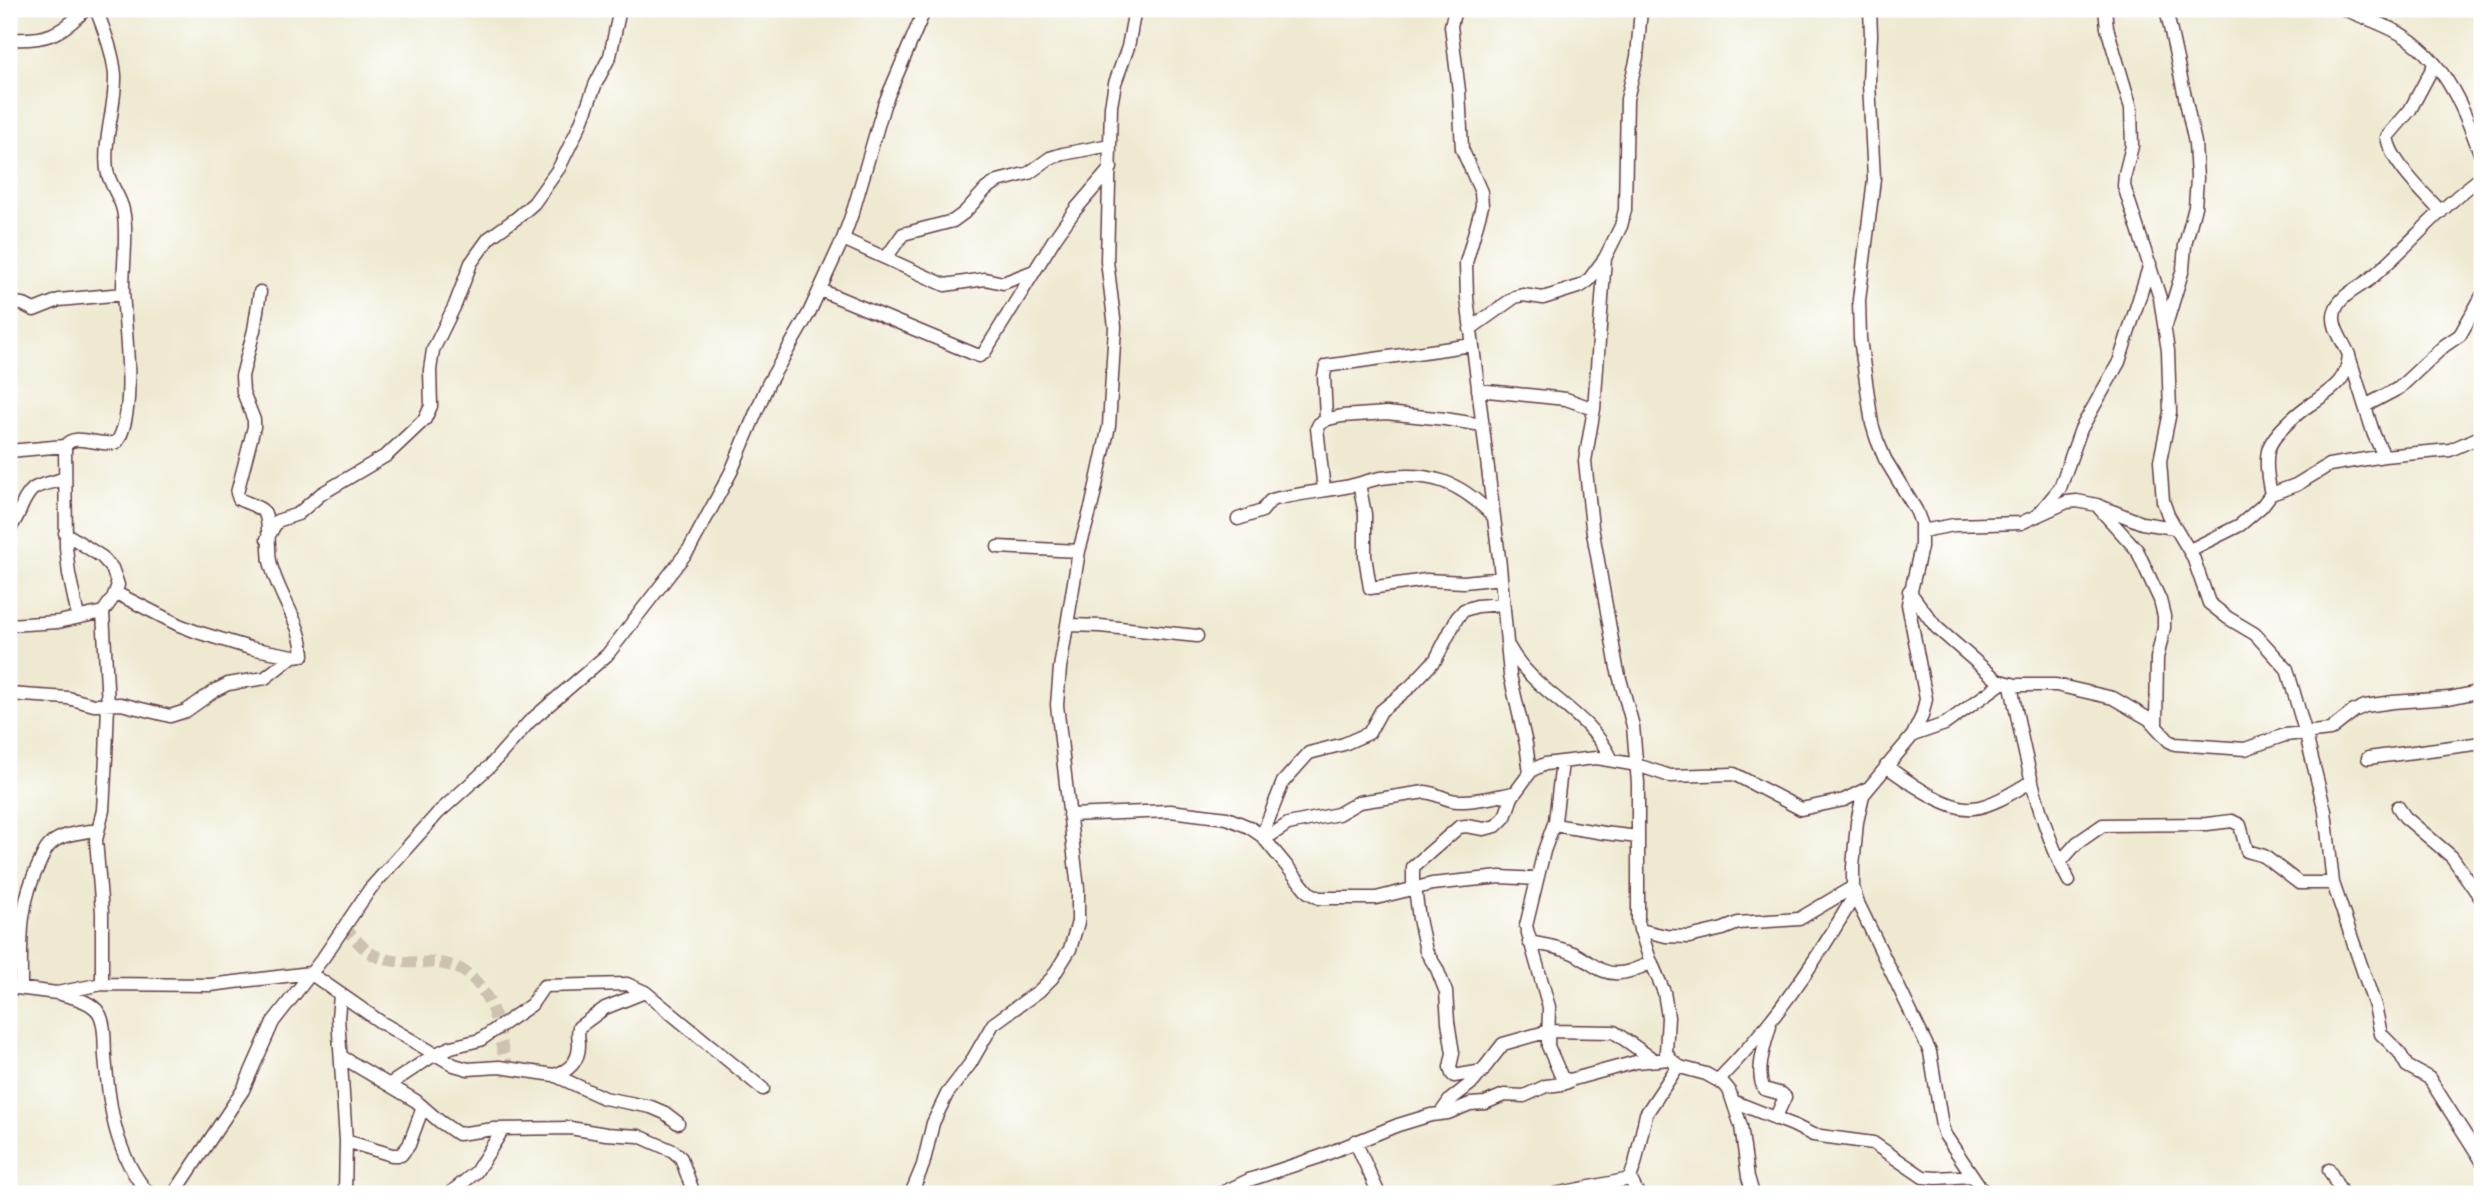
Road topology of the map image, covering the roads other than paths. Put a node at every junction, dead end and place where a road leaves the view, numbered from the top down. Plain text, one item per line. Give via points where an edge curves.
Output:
1 (86, 9) edge
2 (96, 9) edge
3 (620, 9) edge
4 (925, 9) edge
5 (1135, 9) edge
6 (1455, 9) edge
7 (1641, 9) edge
8 (1870, 9) edge
9 (2105, 9) edge
10 (2166, 9) edge
11 (2344, 9) edge
12 (9, 39) edge
13 (2434, 65) junction
14 (1110, 145) junction
15 (2482, 159) edge
16 (1111, 168) junction
17 (2482, 177) edge
18 (2441, 212) junction
19 (843, 239) junction
20 (886, 258) junction
21 (1605, 258) junction
22 (2151, 264) junction
23 (1034, 271) junction
24 (820, 290) junction
25 (260, 292) dead end
26 (124, 294) junction
27 (2482, 296) edge
28 (9, 302) edge
29 (2164, 328) junction
30 (1470, 329) junction
31 (1472, 345) junction
32 (2349, 355) junction
33 (1478, 390) junction
34 (2365, 406) junction
35 (1594, 409) junction
36 (1326, 419) junction
37 (1482, 425) junction
38 (2482, 436) edge
39 (65, 446) junction
40 (9, 451) edge
41 (2384, 456) junction
42 (65, 477) junction
43 (1359, 484) junction
44 (1324, 490) junction
45 (2271, 495) junction
46 (2097, 505) junction
47 (1493, 516) junction
48 (2037, 516) junction
49 (1238, 519) dead end
50 (9, 528) edge
51 (2175, 528) junction
52 (1922, 531) junction
53 (65, 533) junction
54 (267, 539) junction
55 (998, 547) dead end
56 (2190, 550) junction
57 (1079, 551) junction
58 (1501, 578) junction
59 (1909, 591) junction
60 (117, 593) junction
61 (1503, 604) junction
62 (103, 612) junction
63 (78, 617) junction
64 (9, 625) edge
65 (1069, 625) junction
66 (1197, 636) dead end
67 (1505, 640) junction
68 (293, 656) junction
69 (2007, 684) junction
70 (2482, 686) edge
71 (9, 694) edge
72 (108, 705) junction
73 (2156, 725) junction
74 (2305, 730) junction
75 (1913, 735) junction
76 (2482, 743) edge
77 (2368, 758) dead end
78 (1612, 760) junction
79 (1562, 762) junction
80 (1637, 765) junction
81 (1886, 766) junction
82 (1530, 773) junction
83 (2032, 781) junction
84 (1866, 789) junction
85 (1514, 793) junction
86 (2398, 807) dead end
87 (1069, 815) junction
88 (1554, 825) junction
89 (97, 830) junction
90 (1263, 837) junction
91 (1638, 837) junction
92 (2060, 862) junction
93 (1538, 879) junction
94 (2069, 881) dead end
95 (2333, 883) junction
96 (1414, 888) junction
97 (1854, 892) junction
98 (2482, 900) edge
99 (1640, 930) junction
100 (1529, 942) junction
101 (1651, 963) junction
102 (310, 973) junction
103 (102, 984) junction
104 (15, 988) edge
105 (645, 992) junction
106 (57, 993) junction
107 (340, 996) junction
108 (1771, 1022) junction
109 (1549, 1031) junction
110 (435, 1055) junction
111 (342, 1057) junction
112 (1655, 1060) junction
113 (1674, 1062) junction
114 (1483, 1070) junction
115 (555, 1075) junction
116 (1570, 1080) junction
117 (1718, 1080) junction
118 (390, 1084) junction
119 (762, 1089) dead end
120 (1735, 1102) junction
121 (424, 1107) junction
122 (1440, 1114) junction
123 (1775, 1119) junction
124 (678, 1123) dead end
125 (503, 1129) junction
126 (1355, 1140) junction
127 (346, 1141) junction
128 (2476, 1144) edge
129 (2482, 1161) edge
130 (2329, 1170) dead end
131 (1972, 1176) junction
132 (1630, 1178) junction
133 (149, 1194) edge
134 (174, 1194) edge
135 (345, 1194) edge
136 (449, 1194) edge
137 (694, 1194) edge
138 (911, 1194) edge
139 (1220, 1194) edge
140 (1379, 1194) edge
141 (1555, 1194) edge
142 (1637, 1194) edge
143 (1753, 1194) edge
144 (1985, 1194) edge
145 (2342, 1194) edge

1 - 12 street via 51,36
2 - 26 street via 115,75 106,158 107,174 123,210
3 - 54 street via 607,63 559,168 542,194 489,238 471,263 433,349 431,406 425,419 387,455 321,494 298,514 277,521
4 - 19 street via 884,105
5 - 14 street via 1115,83
6 - 30 street via 1451,26 1462,149 1478,182 1482,206 1466,263
7 - 21 street via 1627,99 1625,210
8 - 52 street via 1874,180 1858,300 1860,339 1877,440 1916,510
9 - 22 street via 2131,108 2132,146 2124,187
10 - 29 street via 2195,143 2197,178 2183,269
11 - 13 street via 2406,37
13 - 15 street via 2461,107
13 - 18 street via 2410,110 2387,137 2398,161
14 - 16 street
14 - 20 street via 1050,158 1029,173 998,181 953,221 903,234
16 - 23 street via 1074,210
16 - 57 street via 1107,261 1115,327 1109,426
17 - 18 street
18 - 32 street via 2338,304 2334,325
19 - 20 street
19 - 24 street
20 - 23 street via 945,285 985,279 1003,283
21 - 30 street via 1581,286 1543,298 1515,297
21 - 35 street
22 - 29 street
22 - 48 street via 2119,362 2081,429 2060,488
23 - 24 street via 979,356
24 - 102 street via 768,384 731,472 690,548 607,655 529,722 408,845
25 - 54 street via 242,376 254,427 237,493 239,499 264,513
26 - 28 street via 59,300 33,310
26 - 39 street via 128,368 119,438 109,444 74,439
27 - 34 street via 2460,335 2399,388
29 - 51 street via 2171,400 2160,461 2164,503
30 - 31 street
31 - 33 street
31 - 36 street via 1326,366
32 - 34 street
32 - 45 street via 2340,384 2275,437 2267,452
33 - 35 street via 1566,398
33 - 37 street
34 - 41 street
35 - 80 street via 1585,461 1588,493
36 - 37 street via 1386,413
36 - 44 street via 1317,426
37 - 47 street
38 - 41 street via 2450,450
39 - 40 street
39 - 42 street
41 - 45 street via 2329,465
42 - 50 street via 34,488
42 - 53 street
43 - 44 street
43 - 47 street via 1397,477 1443,480 1469,494
43 - 58 street via 1370,587
44 - 49 street via 1275,499 1262,511
45 - 56 street via 2239,525
46 - 48 street via 2067,502
46 - 51 street via 2142,523
46 - 73 street via 2137,550 2160,600 2164,628 2157,658
47 - 58 street
48 - 52 street via 2021,523
51 - 56 street
52 - 59 street
53 - 60 street via 88,545 112,568
53 - 63 street
54 - 68 street via 274,575 302,643 303,656
55 - 57 street
56 - 74 street via 2209,603 2252,632 2283,662
57 - 65 street
58 - 61 street
59 - 69 street via 1936,627
59 - 75 street via 1926,699
60 - 62 street
60 - 68 street via 179,625 250,648
61 - 67 street
61 - 90 street via 1464,610 1436,659 1381,711 1369,733 1306,756 1283,782
62 - 63 street
62 - 72 street
63 - 64 street
65 - 66 street
65 - 87 street via 1057,711
67 - 78 street via 1523,667 1594,730
67 - 82 street
68 - 72 street via 265,678 228,684 180,713 164,715 134,706
69 - 73 street via 2056,685 2103,695
69 - 75 street via 1945,723
69 - 83 street
70 - 74 street via 2473,693 2449,698 2365,706 2330,730
71 - 72 street
72 - 89 street via 103,810
73 - 74 street via 2175,744 2239,750
74 - 95 street via 2329,831
75 - 81 street
76 - 77 street
78 - 79 street
78 - 80 street
79 - 82 street via 1545,764
79 - 88 street
80 - 84 street via 1673,776 1734,774 1801,809 1844,800
80 - 91 street
81 - 83 street via 1932,795 1969,808 2000,799
81 - 84 street
82 - 85 street
83 - 92 street
84 - 97 street via 1857,822
85 - 90 street via 1463,801 1425,792 1367,800 1338,814 1288,824
85 - 96 street via 1500,823 1491,828 1460,827 1413,867
86 - 98 street via 2452,857
87 - 90 street via 1191,813 1227,818
87 - 138 street via 1079,902 1070,949 1047,984 993,1024 947,1094
88 - 91 street
88 - 93 street
89 - 103 street
89 - 104 street via 52,842 36,869 21,916
90 - 96 street via 1315,897 1376,898
91 - 99 street
92 - 94 street
92 - 95 street via 2099,825 2232,821 2240,825 2247,851 2264,856 2300,883
93 - 96 street via 1500,877
93 - 100 street via 1525,926
95 - 128 street via 2381,1034 2407,1066 2429,1078
96 - 114 street via 1426,951 1446,992 1451,1074
97 - 99 street via 1799,919 1738,923 1689,937
97 - 108 street via 1828,941
97 - 131 street via 1930,1052 1945,1135
99 - 101 street
100 - 101 street via 1563,949 1616,974
100 - 109 street via 1549,1007
101 - 113 street via 1667,1003 1665,1047
102 - 103 street via 210,985
102 - 107 street
102 - 134 street via 272,1022 243,1090
103 - 106 street
104 - 106 street
105 - 110 street via 627,984 544,986 531,1005 480,1040
105 - 115 street via 605,1008 579,1027 573,1063
105 - 119 street
106 - 133 street via 88,1003 101,1018 118,1138 126,1160
107 - 110 street
107 - 111 street
108 - 117 street
108 - 123 street via 1761,1083 1764,1089 1785,1097
109 - 112 street via 1618,1033
109 - 114 street via 1505,1042
109 - 116 street via 1551,1056 1562,1078
110 - 115 street via 461,1068 493,1066
110 - 118 street
111 - 118 street
111 - 127 street
112 - 113 street
112 - 116 street
113 - 117 street
113 - 132 street via 1646,1114
114 - 122 street
115 - 124 street via 604,1098 651,1107
116 - 122 street via 1524,1096 1504,1095
117 - 120 street
118 - 121 street
120 - 123 street
120 - 143 street
121 - 125 street via 458,1134
121 - 127 street via 401,1155
122 - 126 street
123 - 131 street via 1813,1135 1873,1143 1923,1177
125 - 136 street via 476,1172
125 - 137 street via 570,1128 639,1136 678,1154
126 - 139 street
126 - 140 street
127 - 135 street
128 - 129 street
130 - 145 street
131 - 144 street
132 - 141 street
132 - 142 street

